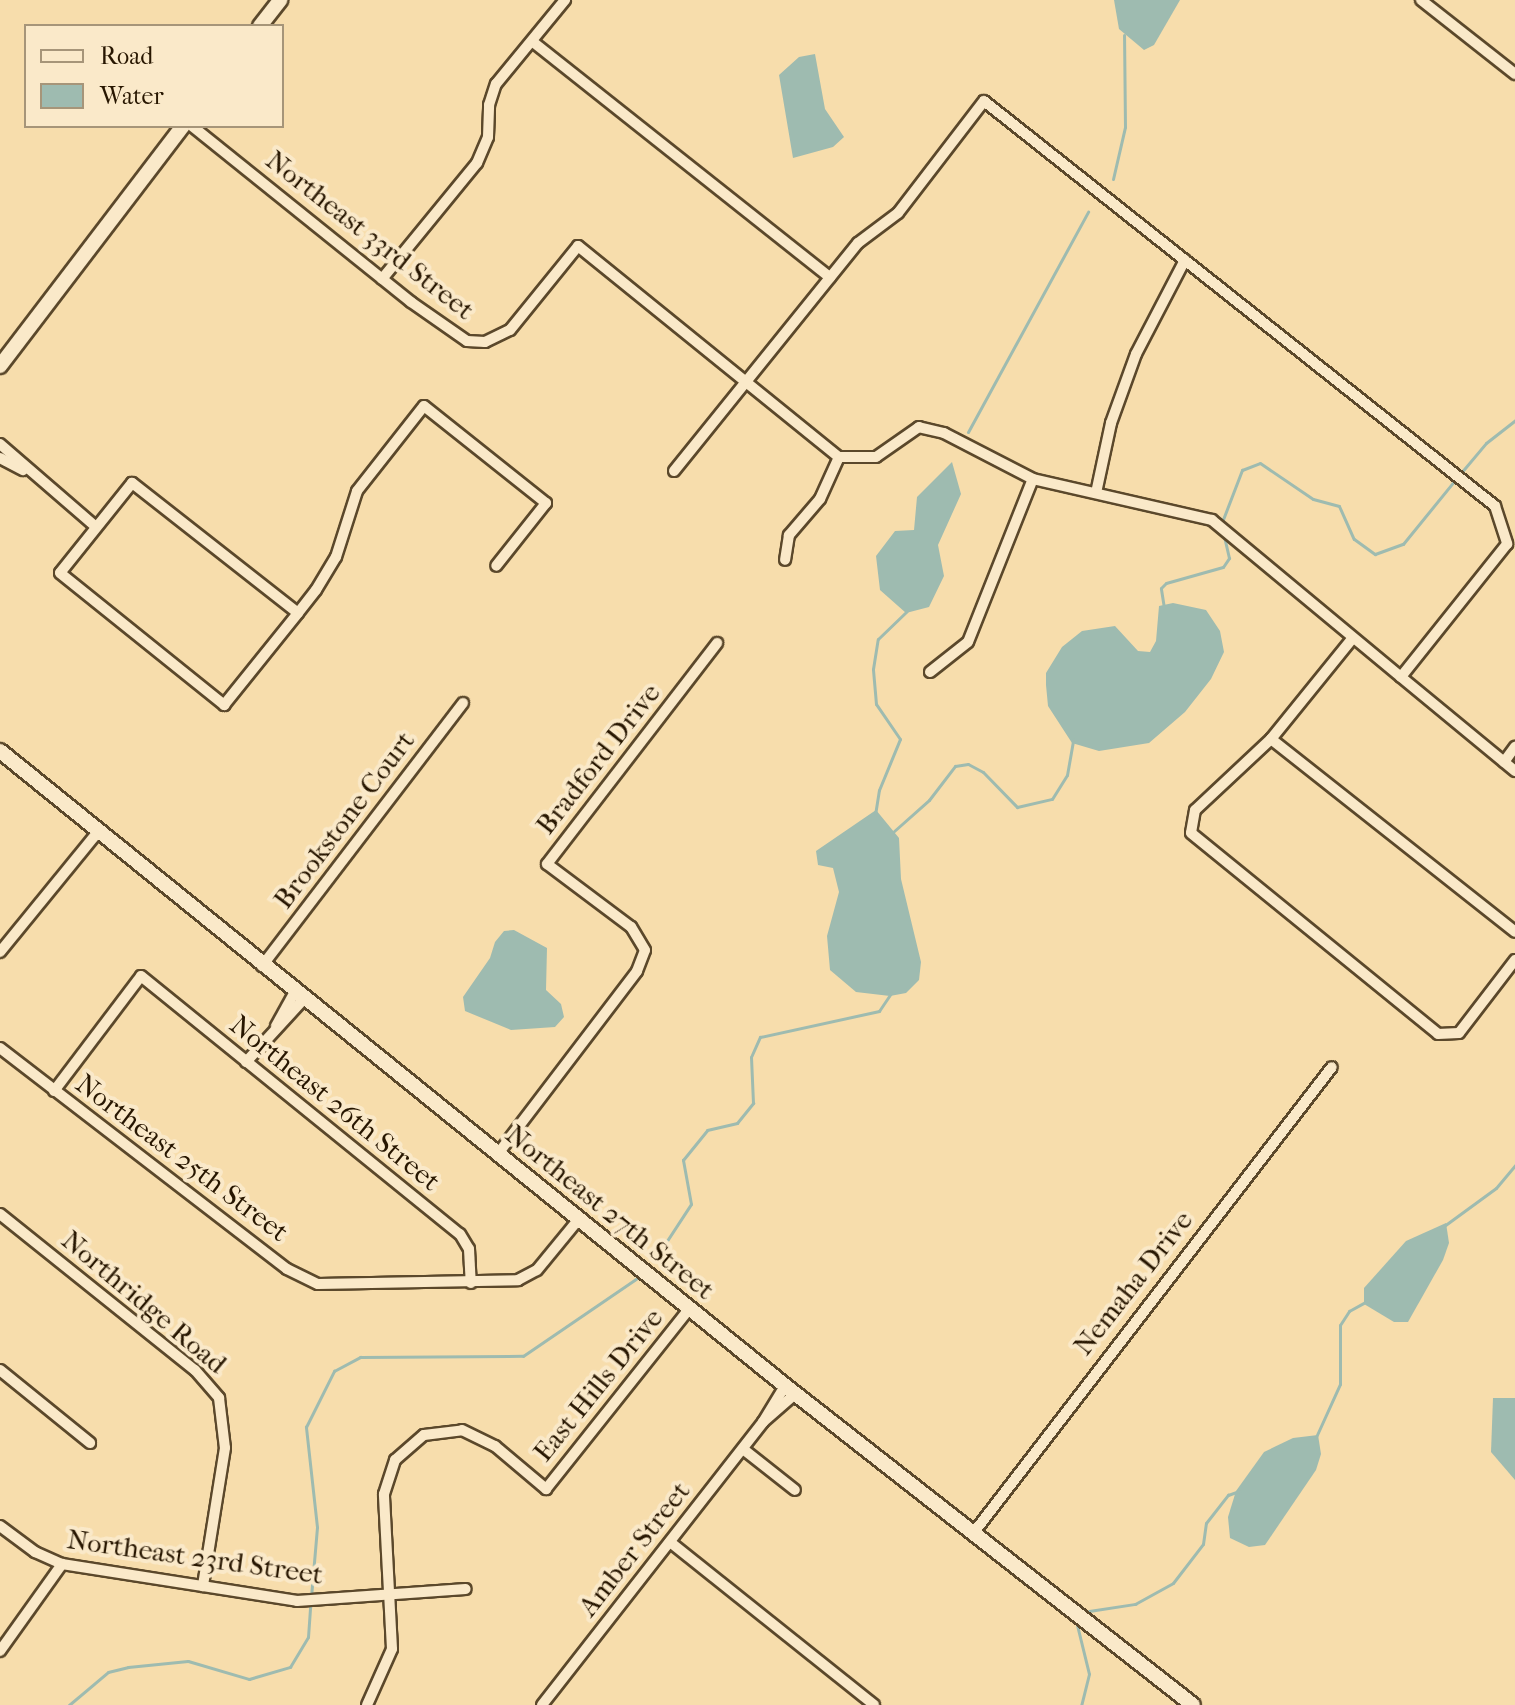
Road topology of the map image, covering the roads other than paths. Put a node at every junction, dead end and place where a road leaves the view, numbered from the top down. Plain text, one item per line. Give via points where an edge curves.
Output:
1 (280, 0) edge
2 (565, 0) edge
3 (1421, 0) edge
4 (262, 24) edge
5 (533, 42) junction
6 (1515, 74) edge
7 (181, 128) edge
8 (194, 128) edge
9 (1185, 260) junction
10 (830, 277) junction
11 (382, 279) junction
12 (0, 366) edge
13 (747, 383) junction
14 (0, 444) edge
15 (839, 457) junction
16 (0, 458) edge
17 (26, 471) junction
18 (674, 471) dead end
19 (1033, 479) junction
20 (1096, 493) junction
21 (95, 526) junction
22 (1511, 544) edge
23 (785, 560) dead end
24 (496, 566) dead end
25 (298, 613) junction
26 (1352, 639) junction
27 (717, 643) dead end
28 (930, 672) dead end
29 (1401, 677) junction
30 (463, 703) dead end
31 (1271, 739) junction
32 (1515, 747) edge
33 (0, 751) edge
34 (1504, 762) junction
35 (1515, 771) edge
36 (98, 832) junction
37 (1515, 932) edge
38 (0, 952) edge
39 (1515, 960) edge
40 (262, 966) junction
41 (299, 996) junction
42 (0, 1048) edge
43 (246, 1062) junction
44 (1332, 1067) dead end
45 (54, 1091) junction
46 (497, 1155) junction
47 (578, 1220) junction
48 (2, 1221) edge
49 (471, 1283) junction
50 (690, 1308) junction
51 (0, 1370) edge
52 (790, 1390) junction
53 (90, 1443) dead end
54 (743, 1449) junction
55 (795, 1490) dead end
56 (0, 1526) edge
57 (975, 1531) junction
58 (670, 1542) junction
59 (62, 1564) junction
60 (203, 1586) junction
61 (466, 1589) dead end
62 (392, 1597) junction
63 (0, 1651) edge
64 (367, 1705) edge
65 (542, 1705) edge
66 (874, 1705) edge
67 (1193, 1705) edge

1 - 4 street
2 - 5 street
3 - 6 street
5 - 10 street
5 - 11 street via 496,84 488,137 477,163
7 - 12 street
8 - 11 street, Northeast 33rd Street
9 - 10 street via 984,101 898,213 858,243
9 - 20 street via 1136,354 1111,423
9 - 22 street via 1495,506
10 - 13 street
11 - 13 street, Northeast 33rd Street via 450,333 485,342 510,330 578,246
13 - 15 street
13 - 18 street
14 - 17 street
15 - 19 street via 876,457 919,427 944,433
15 - 23 street via 820,499 789,535
16 - 17 street
17 - 21 street
19 - 20 street
19 - 28 street via 968,642
20 - 26 street via 1212,520
21 - 25 street via 132,483
21 - 25 street via 60,573 224,705
22 - 29 street
24 - 25 street via 546,503 424,406 357,491 336,557
26 - 29 street
26 - 31 street
27 - 46 street, Bradford Drive via 547,864 631,927 645,950 637,971
29 - 34 street
30 - 40 street, Brookstone Court
31 - 37 street
31 - 39 street via 1195,810 1190,824 1196,840 1438,1034 1459,1033
32 - 34 street
33 - 36 street, Northeast 27th Street
34 - 35 street
36 - 38 street
36 - 40 street, Northeast 27th Street
40 - 41 street, Northeast 27th Street
41 - 43 street
41 - 46 street, Northeast 27th Street
42 - 45 street, Northeast 25th Street
43 - 45 street, Northeast 26th Street via 141,976
43 - 49 street, Northeast 26th Street via 460,1234 469,1249
44 - 57 street, Nemaha Drive
45 - 49 street, Northeast 25th Street via 294,1274 344,1287
46 - 47 street, Northeast 27th Street
47 - 49 street, Northeast 25th Street via 529,1276
47 - 50 street, Northeast 27th Street
48 - 60 street, Northridge Road via 195,1370 219,1398 225,1448
50 - 52 street, Northeast 27th Street
50 - 62 street, East Hills Drive via 546,1489 495,1446 462,1430 437,1430 404,1449 390,1468 384,1494
51 - 53 street
52 - 54 street, Amber Street
52 - 57 street, Northeast 27th Street
54 - 55 street
54 - 58 street, Amber Street
56 - 59 street, Northeast 23rd Street
57 - 67 street, Northeast 27th Street
58 - 65 street, Amber Street
58 - 66 street
59 - 60 street, Northeast 23rd Street
59 - 63 street
60 - 62 street, Northeast 23rd Street via 297,1601
61 - 62 street, Northeast 23rd Street
62 - 64 street, East Hills Drive via 389,1662

